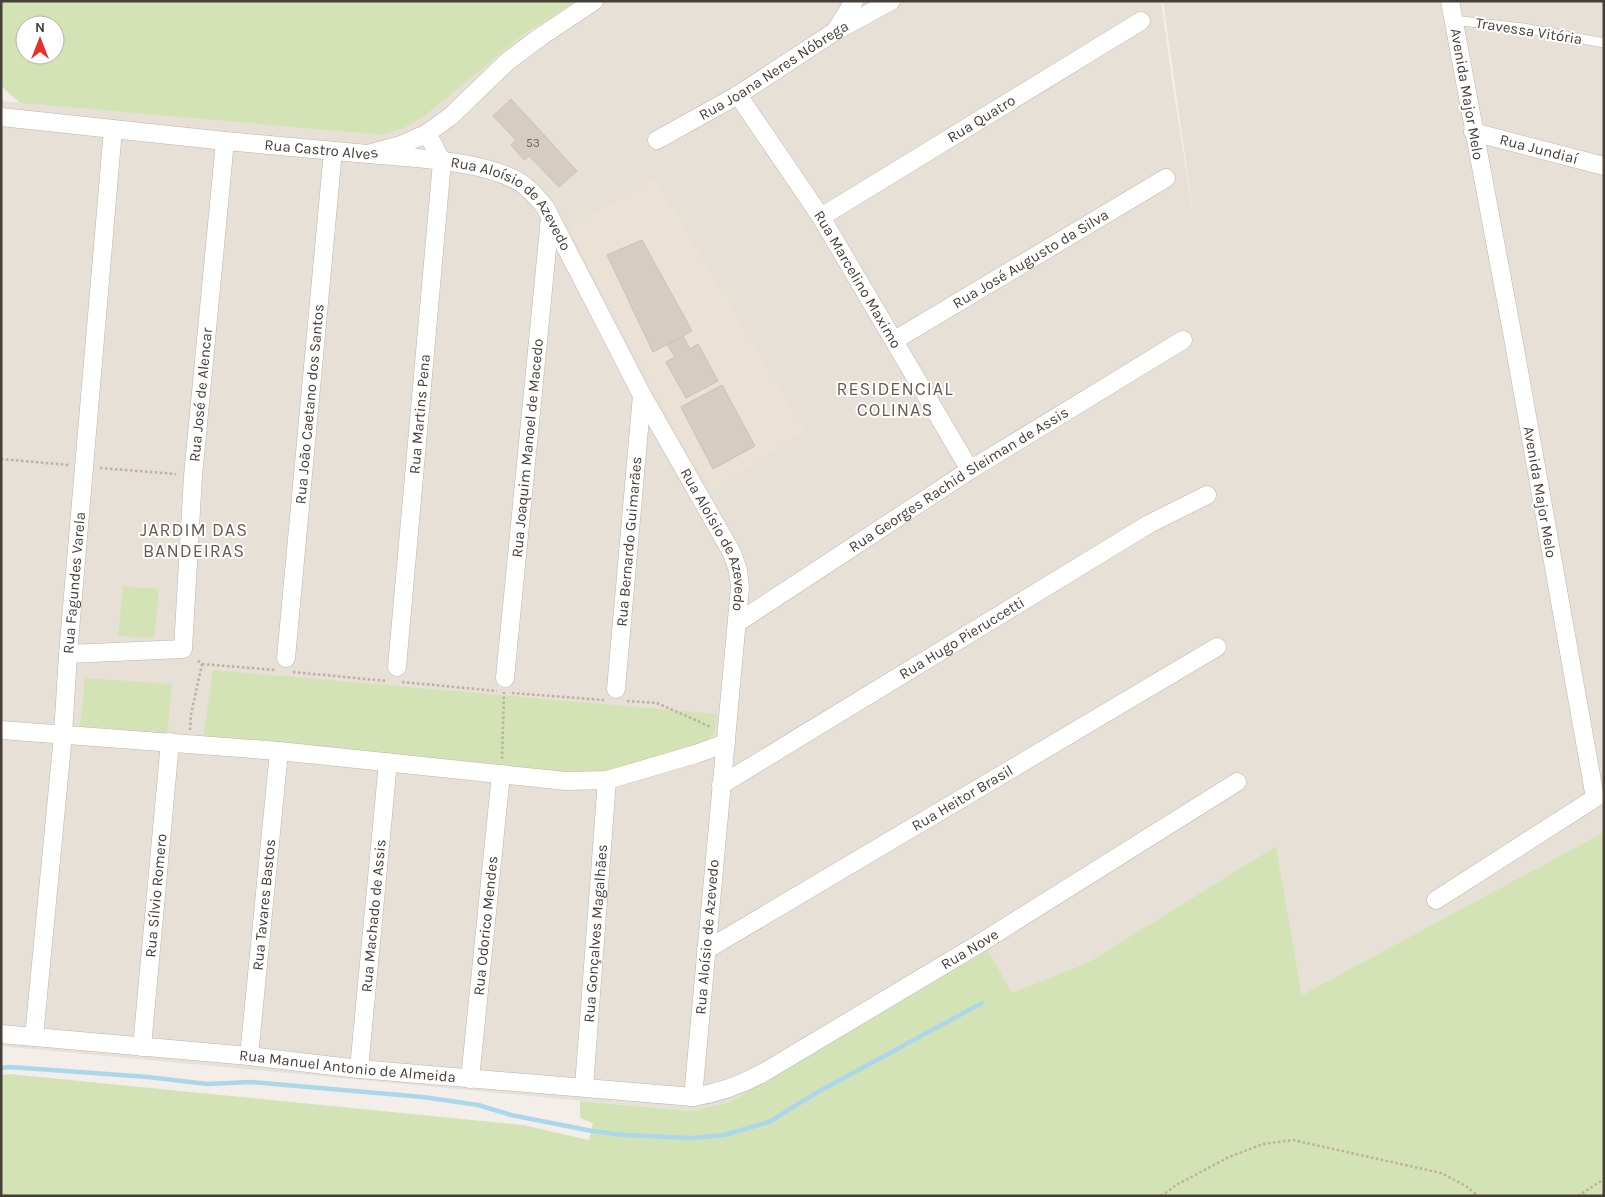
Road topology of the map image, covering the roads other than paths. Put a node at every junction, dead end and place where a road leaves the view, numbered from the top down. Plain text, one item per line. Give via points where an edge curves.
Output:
1 (594, 1) edge
2 (854, 1) edge
3 (891, 1) edge
4 (1450, 1) edge
5 (1453, 20) junction
6 (1141, 21) dead end
7 (834, 32) junction
8 (1604, 43) edge
9 (738, 95) junction
10 (1, 117) edge
11 (112, 129) junction
12 (1473, 132) junction
13 (426, 134) junction
14 (657, 140) dead end
15 (225, 141) junction
16 (333, 151) junction
17 (368, 154) junction
18 (442, 162) junction
19 (1604, 166) edge
20 (1166, 178) dead end
21 (821, 217) junction
22 (550, 218) junction
23 (895, 340) junction
24 (1183, 340) dead end
25 (642, 395) junction
26 (970, 470) junction
27 (1207, 495) dead end
28 (737, 623) junction
29 (1217, 647) dead end
30 (68, 654) junction
31 (286, 667) road end
32 (396, 676) road end
33 (504, 685) road end
34 (615, 697) road end
35 (1, 730) edge
36 (63, 735) junction
37 (727, 739) junction
38 (170, 742) junction
39 (279, 751) junction
40 (388, 762) junction
41 (501, 774) junction
42 (607, 780) junction
43 (1237, 782) dead end
44 (721, 785) junction
45 (1599, 802) edge
46 (1436, 900) dead end
47 (706, 950) junction
48 (1, 1034) edge
49 (34, 1037) junction
50 (142, 1047) junction
51 (249, 1056) junction
52 (359, 1069) junction
53 (470, 1079) junction
54 (584, 1088) junction
55 (693, 1097) junction

1 - 13 street, Rua Castro Alves via 508,61 451,116
2 - 7 street
3 - 7 street, Rua Joana Neres Nóbrega
4 - 5 street, Avenida Major Melo
5 - 8 lane, Travessa Vitória via 1523,28
5 - 12 street, Avenida Major Melo
6 - 21 street, Rua Quatro
7 - 9 street, Rua Joana Neres Nóbrega
9 - 14 street, Rua Joana Neres Nóbrega
9 - 21 street, Rua Marcelino Maximo
10 - 11 street, Rua Castro Alves
11 - 15 street, Rua Castro Alves
11 - 30 street, Rua Fagundes Varela
12 - 19 street, Rua Jundiaí
12 - 45 street, Avenida Major Melo
13 - 17 street, Rua Castro Alves
13 - 18 street
15 - 16 street, Rua Castro Alves
15 - 30 street, Rua José de Alencar via 193,476 183,649
16 - 17 street, Rua Castro Alves
16 - 31 street, Rua João Caetano dos Santos
17 - 18 street, Rua Aloísio de Azevedo
18 - 22 street, Rua Aloísio de Azevedo via 481,167 520,182 532,192
18 - 32 street, Rua Martins Pena
20 - 23 street, Rua José Augusto da Silva
21 - 23 street, Rua Marcelino Maximo
22 - 25 street, Rua Aloísio de Azevedo
22 - 33 street, Rua Joaquim Manoel de Macedo
23 - 26 street, Rua Marcelino Maximo
24 - 26 street, Rua Georges Rachid Sleiman de Assis
25 - 28 street, Rua Aloísio de Azevedo via 732,553 740,587
25 - 34 street, Rua Bernardo Guimarães
26 - 28 street, Rua Georges Rachid Sleiman de Assis
27 - 44 street, Rua Hugo Pieruccetti via 1149,524
28 - 37 street, Rua Aloísio de Azevedo
29 - 47 street, Rua Heitor Brasil
30 - 36 street, Rua Fagundes Varela
35 - 36 street
36 - 38 street
36 - 49 street, Rua Fagundes Varela
37 - 42 street via 653,767
37 - 44 street, Rua Aloísio de Azevedo
38 - 39 street
38 - 50 street, Rua Sílvio Romero
39 - 40 street
39 - 51 street, Rua Tavares Bastos
40 - 41 street
40 - 52 street, Rua Machado de Assis
41 - 42 street via 566,781
41 - 53 street, Rua Odorico Mendes
42 - 54 street, Rua Gonçalves Magalhães
43 - 55 street, Rua Nove via 982,942 761,1074 739,1086
44 - 47 street, Rua Aloísio de Azevedo
45 - 46 street, Avenida Major Melo
47 - 55 street, Rua Aloísio de Azevedo
48 - 49 street, Rua Manuel Antonio de Almeida
49 - 50 street, Rua Manuel Antonio de Almeida
50 - 51 street, Rua Manuel Antonio de Almeida
51 - 52 street, Rua Manuel Antonio de Almeida
52 - 53 street, Rua Manuel Antonio de Almeida
53 - 54 street, Rua Manuel Antonio de Almeida
54 - 55 street, Rua Manuel Antonio de Almeida

